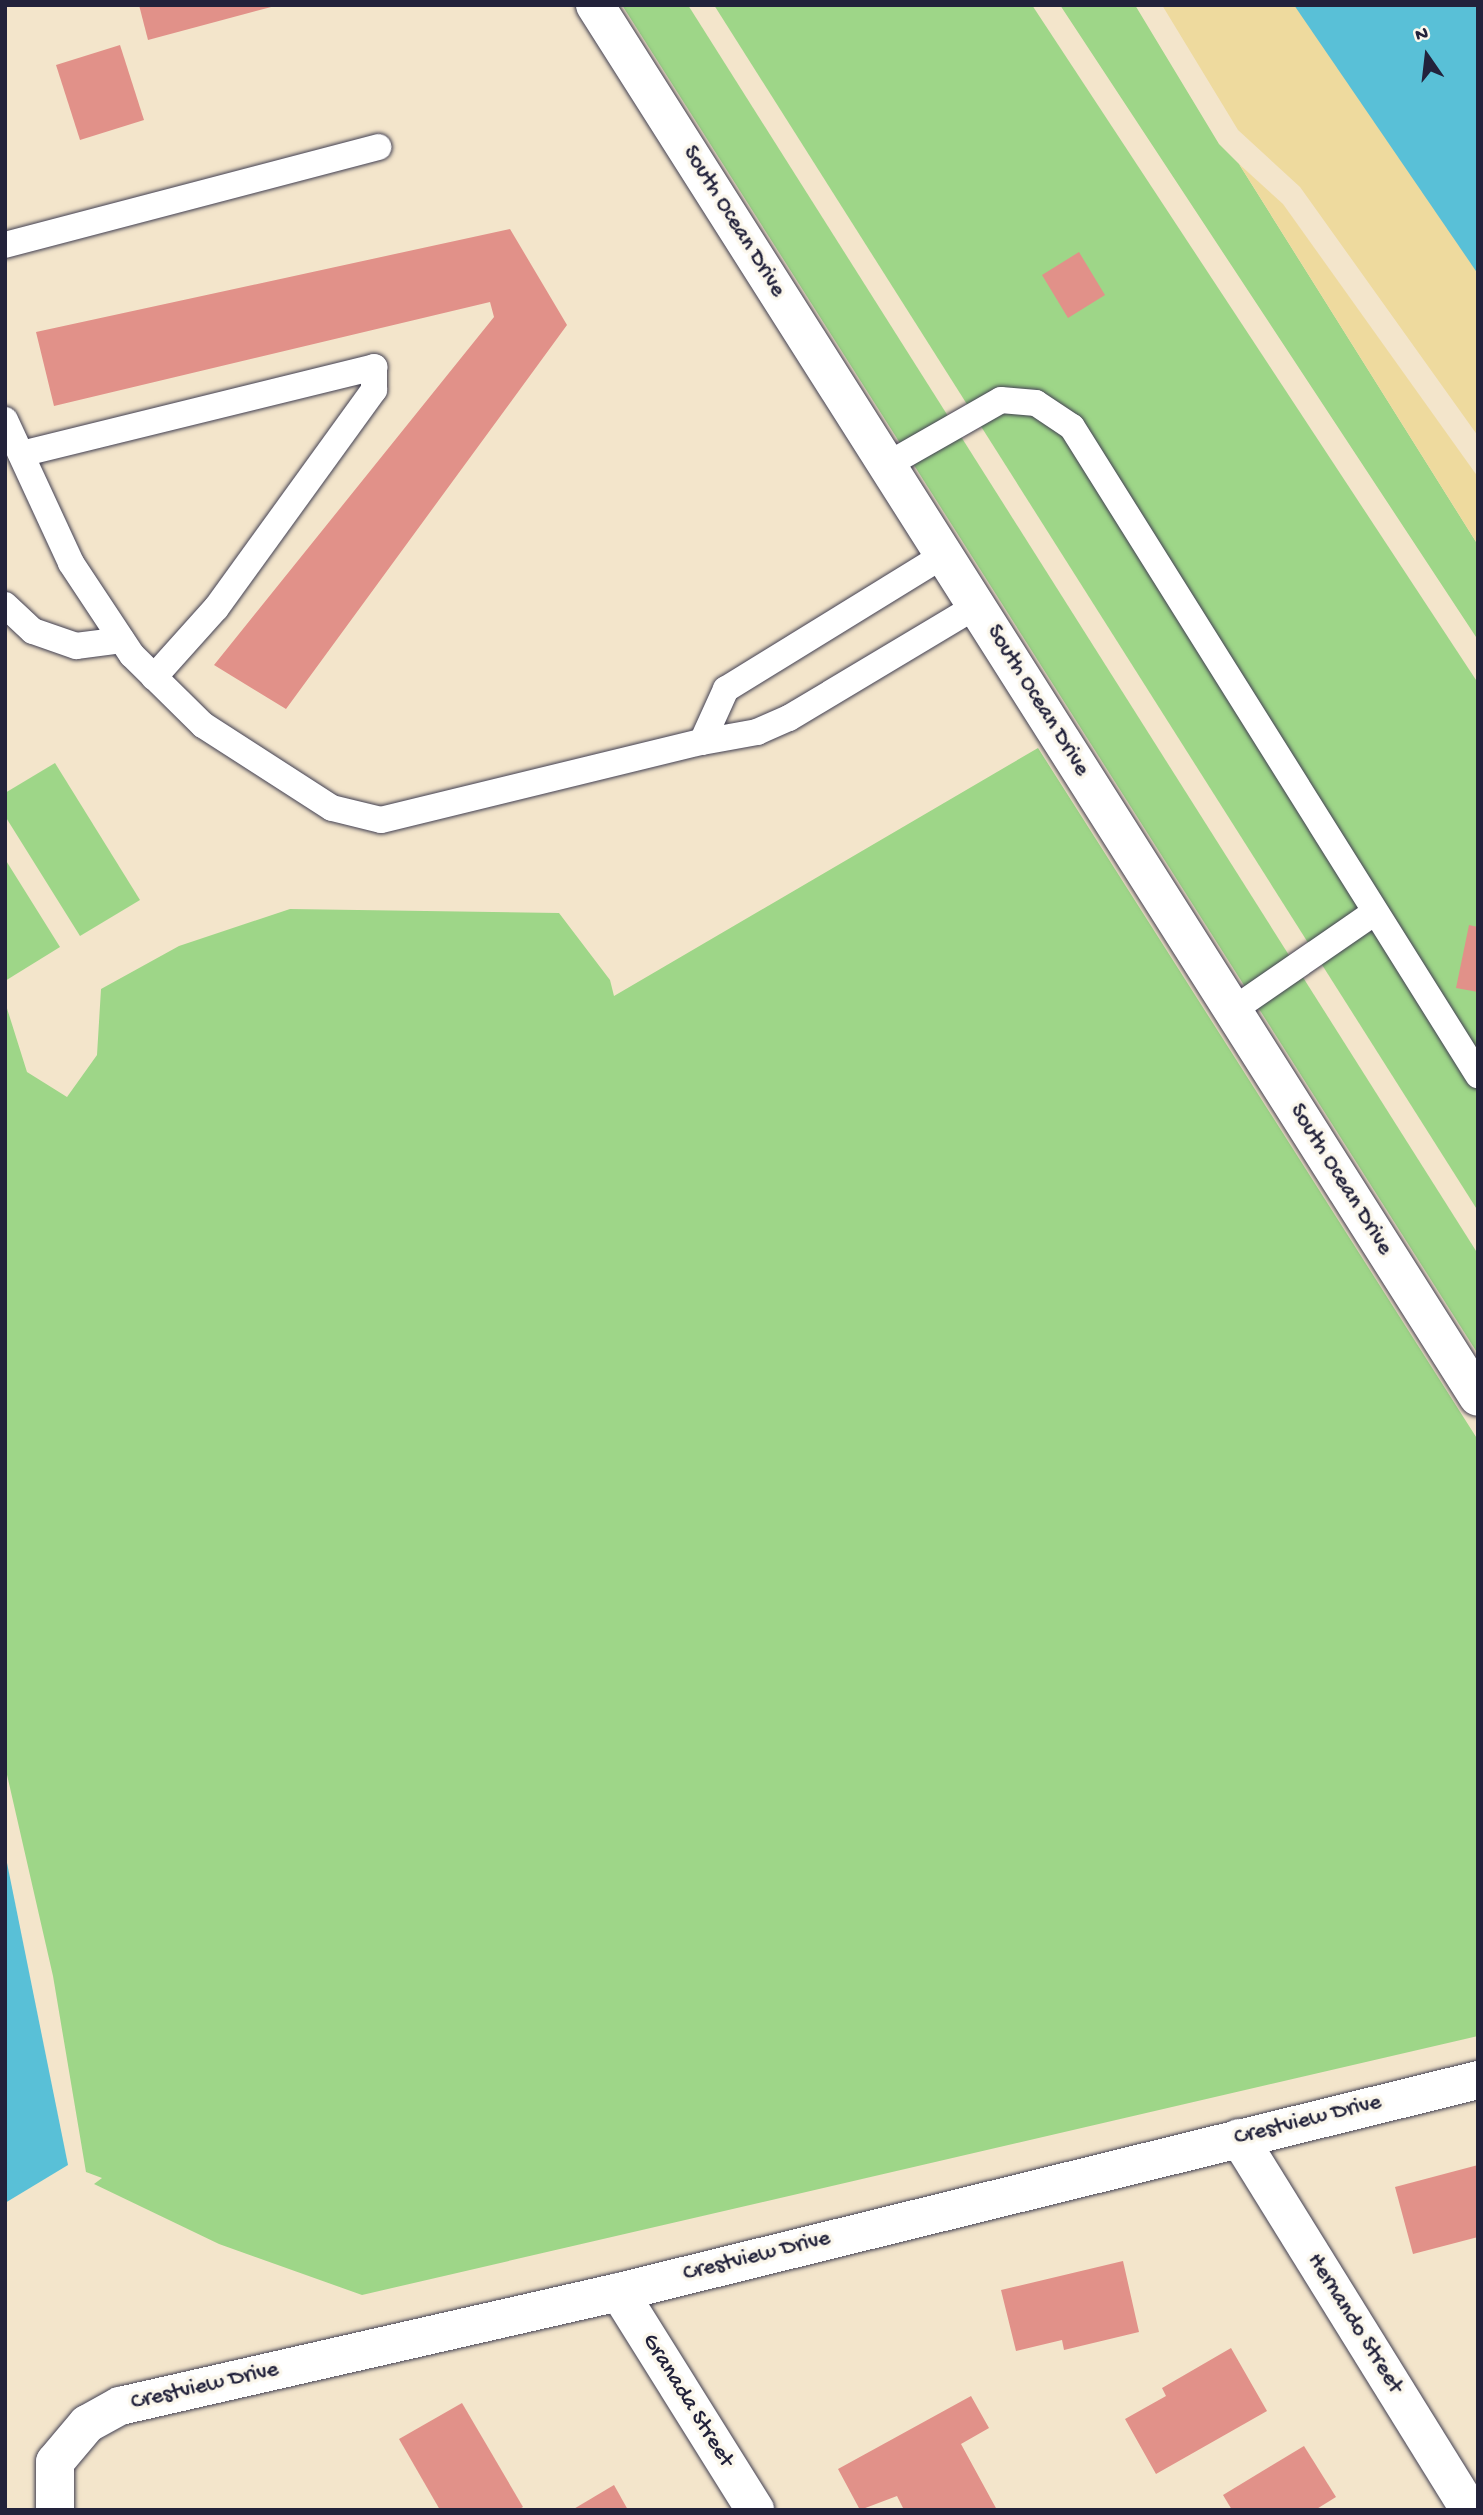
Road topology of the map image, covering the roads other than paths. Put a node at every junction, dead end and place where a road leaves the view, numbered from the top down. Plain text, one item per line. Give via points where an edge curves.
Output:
1 (595, 5) edge
2 (378, 147) dead end
3 (5, 245) edge
4 (5, 420) edge
5 (21, 454) junction
6 (887, 466) junction
7 (944, 555) junction
8 (5, 605) edge
9 (976, 606) junction
10 (122, 640) junction
11 (154, 677) junction
12 (702, 742) junction
13 (1372, 914) junction
14 (1233, 1010) junction
15 (1478, 1075) edge
16 (1478, 1397) edge
17 (1478, 2080) edge
18 (1239, 2138) junction
19 (619, 2292) junction
20 (55, 2510) edge
21 (755, 2510) edge
22 (1470, 2510) edge

1 - 6 street, South Ocean Drive
2 - 3 lane
4 - 5 lane
5 - 10 lane via 71,563
5 - 11 lane via 374,368 374,390 216,608
6 - 7 street, South Ocean Drive
6 - 13 lane via 977,408 1001,400 1036,403 1072,427
7 - 9 street, South Ocean Drive
7 - 12 lane via 726,689
8 - 10 lane via 33,631 76,646
9 - 12 lane via 789,718 757,732
9 - 14 street, South Ocean Drive
10 - 11 lane
11 - 12 lane via 203,725 332,808 381,820
13 - 14 lane
13 - 15 lane
14 - 16 street, South Ocean Drive
17 - 18 street, Crestview Drive
18 - 19 street, Crestview Drive
18 - 22 street, Hernando Street
19 - 20 street, Crestview Drive via 120,2406 87,2424 55,2462
19 - 21 street, Granada Street

